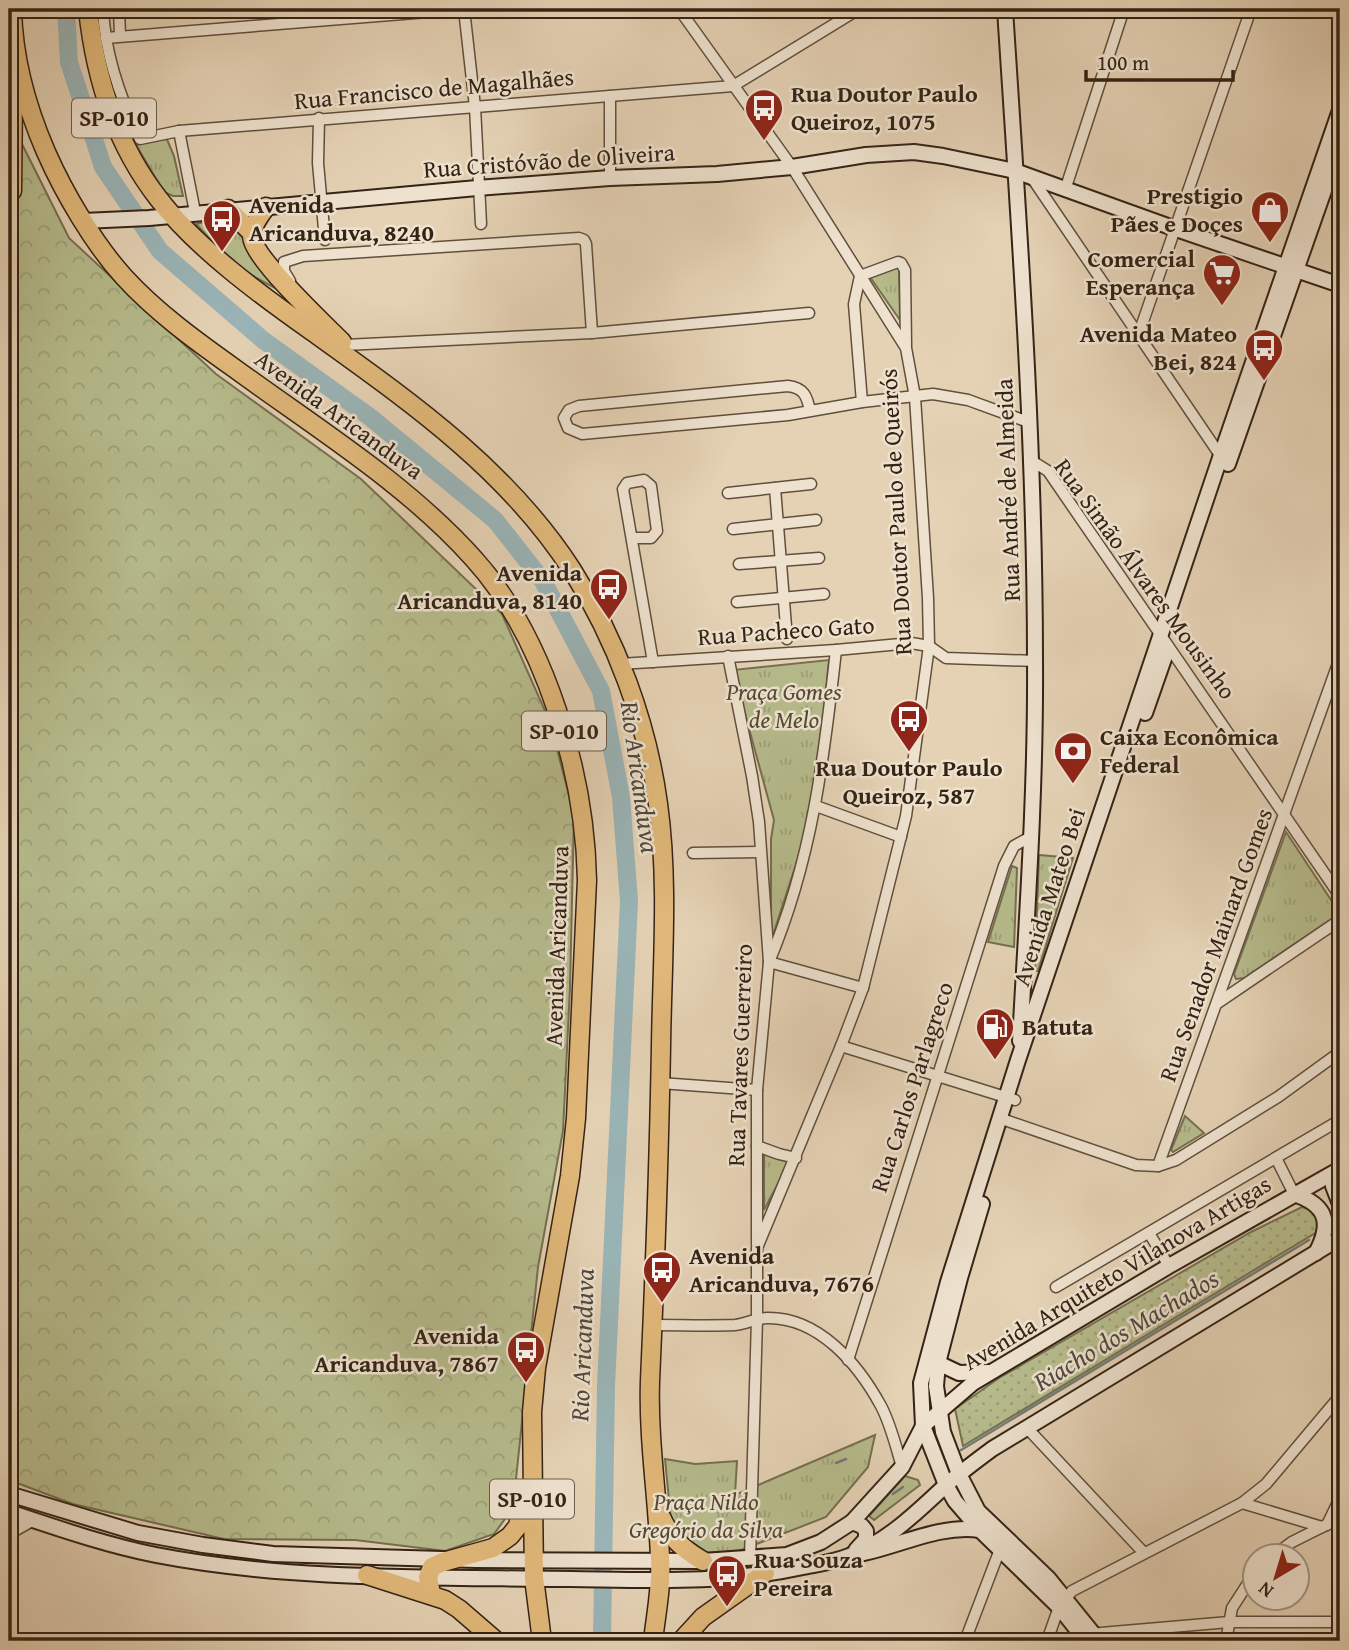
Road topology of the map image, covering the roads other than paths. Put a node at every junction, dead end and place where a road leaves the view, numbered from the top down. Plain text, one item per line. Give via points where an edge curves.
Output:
1 (12, 9) edge
2 (88, 9) edge
3 (103, 9) edge
4 (120, 9) edge
5 (465, 9) edge
6 (679, 9) edge
7 (859, 9) edge
8 (1004, 9) edge
9 (1124, 9) edge
10 (1251, 9) edge
11 (120, 36) junction
12 (106, 38) junction
13 (13, 39) junction
14 (733, 86) junction
15 (610, 96) junction
16 (11, 101) edge
17 (475, 107) junction
18 (1340, 110) edge
19 (319, 118) junction
20 (179, 131) junction
21 (1340, 145) edge
22 (792, 167) junction
23 (1015, 171) junction
24 (610, 178) junction
25 (1032, 178) junction
26 (477, 188) junction
27 (1065, 190) junction
28 (12, 191) dead end
29 (323, 201) junction
30 (266, 206) junction
31 (228, 209) junction
32 (195, 212) junction
33 (172, 214) junction
34 (91, 221) junction
35 (481, 224) dead end
36 (1176, 229) junction
37 (252, 233) junction
38 (326, 240) dead end
39 (1292, 267) junction
40 (860, 276) junction
41 (1340, 285) edge
42 (292, 290) junction
43 (809, 313) dead end
44 (592, 333) junction
45 (1138, 336) junction
46 (345, 345) junction
47 (906, 348) junction
48 (374, 376) junction
49 (915, 397) junction
50 (862, 402) junction
51 (810, 411) junction
52 (1031, 423) junction
53 (1225, 459) junction
54 (1032, 461) junction
55 (811, 484) dead end
56 (775, 488) junction
57 (728, 493) dead end
58 (816, 520) dead end
59 (778, 523) junction
60 (733, 530) dead end
61 (633, 538) junction
62 (818, 558) dead end
63 (781, 561) junction
64 (739, 565) dead end
65 (824, 594) dead end
66 (783, 598) junction
67 (737, 602) dead end
68 (1165, 640) junction
69 (788, 646) junction
70 (929, 646) junction
71 (836, 650) junction
72 (728, 656) junction
73 (1340, 658) edge
74 (1035, 661) junction
75 (653, 662) junction
76 (620, 664) junction
77 (816, 806) junction
78 (1284, 815) junction
79 (1030, 837) junction
80 (901, 838) junction
81 (760, 852) junction
82 (693, 853) dead end
83 (1340, 896) edge
84 (1340, 920) edge
85 (769, 962) junction
86 (1024, 970) junction
87 (863, 988) junction
88 (1218, 1002) junction
89 (1042, 1004) junction
90 (841, 1046) junction
91 (1340, 1052) edge
92 (1018, 1060) junction
93 (938, 1077) junction
94 (660, 1083) junction
95 (757, 1090) junction
96 (1011, 1099) junction
97 (1004, 1119) junction
98 (1340, 1120) edge
99 (757, 1146) junction
100 (796, 1158) junction
101 (1276, 1158) junction
102 (1158, 1166) junction
103 (1340, 1170) edge
104 (1294, 1194) junction
105 (1340, 1204) edge
106 (1149, 1233) junction
107 (1340, 1238) edge
108 (757, 1248) junction
109 (1316, 1253) junction
110 (1170, 1266) junction
111 (1056, 1287) dead end
112 (757, 1319) junction
113 (654, 1325) junction
114 (848, 1360) junction
115 (938, 1363) junction
116 (989, 1372) junction
117 (1340, 1396) edge
118 (939, 1411) junction
119 (923, 1426) junction
120 (1028, 1429) junction
121 (531, 1438) junction
122 (902, 1467) junction
123 (959, 1474) junction
124 (946, 1485) junction
125 (9, 1494) edge
126 (1340, 1499) edge
127 (1242, 1503) junction
128 (656, 1506) junction
129 (9, 1513) edge
130 (1340, 1518) edge
131 (34, 1520) junction
132 (852, 1522) junction
133 (1324, 1526) junction
134 (980, 1530) junction
135 (9, 1534) edge
136 (1292, 1542) edge
137 (1002, 1544) junction
138 (1144, 1553) junction
139 (851, 1555) junction
140 (456, 1559) junction
141 (534, 1559) junction
142 (750, 1559) junction
143 (661, 1561) junction
144 (703, 1561) junction
145 (765, 1573) junction
146 (367, 1575) joint
147 (534, 1578) junction
148 (660, 1580) junction
149 (430, 1586) junction
150 (1240, 1596) edge
151 (1062, 1603) junction
152 (1229, 1622) junction
153 (1340, 1622) edge
154 (1090, 1638) edge
155 (496, 1641) edge
156 (542, 1641) edge
157 (653, 1641) edge
158 (681, 1641) edge
159 (965, 1641) edge
160 (1047, 1641) edge
161 (1226, 1641) edge

1 - 13 highway, Avenida Aricanduva / SP-010
2 - 33 highway, Avenida Aricanduva / SP-010 via 97,67 119,133 139,170
3 - 12 street
4 - 11 street
5 - 11 street
5 - 17 street
6 - 14 street, Rua Doutor Paulo de Queirós
7 - 14 street
8 - 23 main road, Rua André de Almeida
9 - 27 street
10 - 36 street
11 - 12 street
12 - 20 street, Rua Francisco de Magalhães via 125,108 140,139
13 - 16 highway
13 - 34 highway, Avenida Aricanduva / SP-010 via 38,133 54,168
14 - 15 street, Rua Francisco de Magalhães
14 - 22 street, Rua Doutor Paulo de Queirós
15 - 17 street, Rua Francisco de Magalhães
15 - 24 street
16 - 28 highway
17 - 19 street, Rua Francisco de Magalhães
17 - 26 street
18 - 39 main road, Avenida Mateo Bei
19 - 20 street, Rua Francisco de Magalhães
19 - 29 street
20 - 32 street
21 - 39 main road, Avenida Mateo Bei
22 - 23 main road, Rua Cristóvão de Oliveira via 914,152
22 - 24 main road, Rua Cristóvão de Oliveira
22 - 40 street, Rua Doutor Paulo de Queirós
23 - 25 main road, Rua Cristóvão de Oliveira
23 - 52 main road, Rua André de Almeida
24 - 26 main road, Rua Cristóvão de Oliveira
25 - 27 main road, Rua Cristóvão de Oliveira
25 - 45 street
26 - 29 main road, Rua Cristóvão de Oliveira
26 - 35 street
27 - 36 main road, Rua Cristóvão de Oliveira
29 - 30 main road, Rua Cristóvão de Oliveira
29 - 38 street
30 - 31 main road, Rua Cristóvão de Oliveira
30 - 37 highway
31 - 32 main road, Rua Cristóvão de Oliveira
31 - 37 highway
32 - 33 main road, Rua Cristóvão de Oliveira
33 - 34 main road, Rua Cristóvão de Oliveira
33 - 48 highway, Avenida Aricanduva / SP-010 via 273,303
34 - 121 highway, Avenida Aricanduva / SP-010 via 123,276 166,317 396,486 476,561 524,635 557,708 586,841 585,940 570,1176 536,1368
36 - 39 main road, Rua Cristóvão de Oliveira
36 - 45 street
37 - 42 highway via 263,258
39 - 41 main road, Rua Cristóvão de Oliveira
39 - 53 main road, Avenida Mateo Bei
40 - 47 street, Rua Doutor Paulo de Queirós
40 - 47 street via 901,263 905,270
40 - 50 street via 854,304
42 - 44 street via 283,266 289,259 303,256 579,238 586,250
42 - 46 highway
43 - 44 street
44 - 46 street
45 - 53 street
46 - 48 highway
47 - 49 street, Rua Doutor Paulo de Queirós
48 - 76 highway, Avenida Aricanduva / SP-010 via 466,448 536,521 590,601
49 - 50 street
49 - 52 street via 933,394 968,400
49 - 70 street, Rua Doutor Paulo de Queirós
50 - 51 street
51 - 51 street via 582,434 568,428 564,418 579,406 788,386 802,390
52 - 54 main road, Rua André de Almeida
53 - 68 main road, Avenida Mateo Bei
54 - 68 street, Rua Simão Álvares Mousinho via 1048,471
54 - 74 main road, Rua André de Almeida
55 - 56 street
56 - 57 street
56 - 59 street
58 - 59 street
59 - 60 street
59 - 63 street
61 - 61 street via 622,489 627,483 644,480 651,486 657,531 651,538
61 - 75 street
62 - 63 street
63 - 64 street
63 - 66 street
65 - 66 street
66 - 67 street
66 - 69 street
68 - 78 street, Rua Simão Álvares Mousinho
68 - 89 main road, Avenida Mateo Bei
69 - 71 street, Rua Pacheco Gato
69 - 72 street, Rua Pacheco Gato
70 - 71 street, Rua Pacheco Gato via 911,643
70 - 74 street, Rua Pacheco Gato via 946,658
70 - 80 street, Rua Doutor Paulo de Queirós
71 - 77 street
72 - 75 street, Rua Pacheco Gato
72 - 81 street, Rua Tavares Guerreiro via 752,776
73 - 78 street, Rua Senador Mainard Gomes
74 - 79 main road, Rua André de Almeida
75 - 76 street, Rua Pacheco Gato
76 - 94 highway, Avenida Aricanduva / SP-010 via 648,753 663,853
77 - 80 street
77 - 85 street via 786,920
78 - 83 street, Rua Simão Álvares Mousinho
78 - 88 street, Rua Senador Mainard Gomes
79 - 86 main road, Rua André de Almeida
79 - 93 street, Rua Carlos Parlagreco via 1009,853
80 - 87 street, Rua Doutor Paulo de Queirós
81 - 82 street
81 - 85 street, Rua Tavares Guerreiro
84 - 88 street
85 - 87 street
85 - 95 street, Rua Tavares Guerreiro
86 - 89 main road, Rua André de Almeida
86 - 92 main road, Rua André de Almeida
87 - 90 street, Rua Doutor Paulo de Queirós
88 - 102 street, Rua Senador Mainard Gomes
89 - 92 main road, Avenida Mateo Bei
89 - 96 main road, Avenida Mateo Bei
90 - 93 street
90 - 100 street, Rua Doutor Paulo de Queirós
91 - 102 street via 1199,1147
92 - 96 main road, Avenida Mateo Bei
93 - 96 street
93 - 114 street, Rua Carlos Parlagreco
94 - 95 street
94 - 113 highway, Avenida Aricanduva / SP-010
95 - 99 street, Rua Tavares Guerreiro
96 - 97 main road, Avenida Mateo Bei
97 - 102 street via 1136,1165
97 - 115 main road, Avenida Mateo Bei
97 - 119 main road, Avenida Mateo Bei via 948,1283 921,1382
98 - 101 street
99 - 100 street
99 - 108 street, Rua Tavares Guerreiro
100 - 108 street, Rua Doutor Paulo de Queirós
101 - 104 street
101 - 106 street
103 - 104 main road, Avenida Arquiteto Vilanova Artigas
103 - 105 main road via 1333,1186
104 - 109 main road via 1318,1206 1324,1217 1324,1236
104 - 110 main road, Avenida Arquiteto Vilanova Artigas
106 - 110 street
106 - 111 street
107 - 109 main road
108 - 112 street, Rua Doutor Paulo de Queirós
109 - 120 main road
110 - 116 main road, Avenida Arquiteto Vilanova Artigas
112 - 113 street via 734,1325
112 - 114 street via 809,1329 835,1345
112 - 142 street, Rua Doutor Paulo de Queirós
113 - 128 highway, Avenida Aricanduva / SP-010 via 650,1387
114 - 122 street via 882,1408
115 - 116 main road via 959,1373
115 - 118 main road, Avenida Mateo Bei
116 - 118 main road, Avenida Arquiteto Vilanova Artigas
117 - 127 street via 1266,1484
118 - 119 main road, Avenida Arquiteto Vilanova Artigas
118 - 123 main road, Avenida Mateo Bei
119 - 122 main road
119 - 124 main road
120 - 123 main road
120 - 138 street
121 - 140 highway via 517,1526 493,1548
121 - 141 highway, Avenida Aricanduva / SP-010
122 - 132 main road
123 - 124 main road
123 - 137 main road, Avenida Mateo Bei
124 - 134 main road
124 - 139 main road via 916,1515
125 - 140 main road via 138,1533 203,1545 273,1554
126 - 133 street
127 - 133 street
127 - 138 street
128 - 143 highway, Avenida Aricanduva / SP-010
128 - 144 highway via 672,1538
129 - 131 main road
130 - 133 street
131 - 135 street
131 - 146 main road via 156,1555 268,1570
132 - 139 main road via 862,1526 866,1539
132 - 142 main road via 821,1542 787,1555
133 - 136 street
134 - 137 main road
134 - 139 main road via 951,1530
137 - 151 main road
137 - 159 street
138 - 151 street via 1078,1586
139 - 145 main road
140 - 141 main road
140 - 149 highway via 431,1569
141 - 143 main road
141 - 147 highway, Avenida Aricanduva / SP-010
142 - 144 main road
143 - 144 main road
143 - 148 highway, Avenida Aricanduva / SP-010
145 - 148 main road via 717,1580
145 - 158 highway via 702,1617
146 - 149 highway
147 - 148 main road
147 - 149 main road
147 - 156 highway, Avenida Aricanduva / SP-010
148 - 157 highway, Avenida Aricanduva / SP-010
149 - 155 highway
150 - 152 street
151 - 154 main road
151 - 160 street
152 - 153 street
152 - 154 street
152 - 161 street

